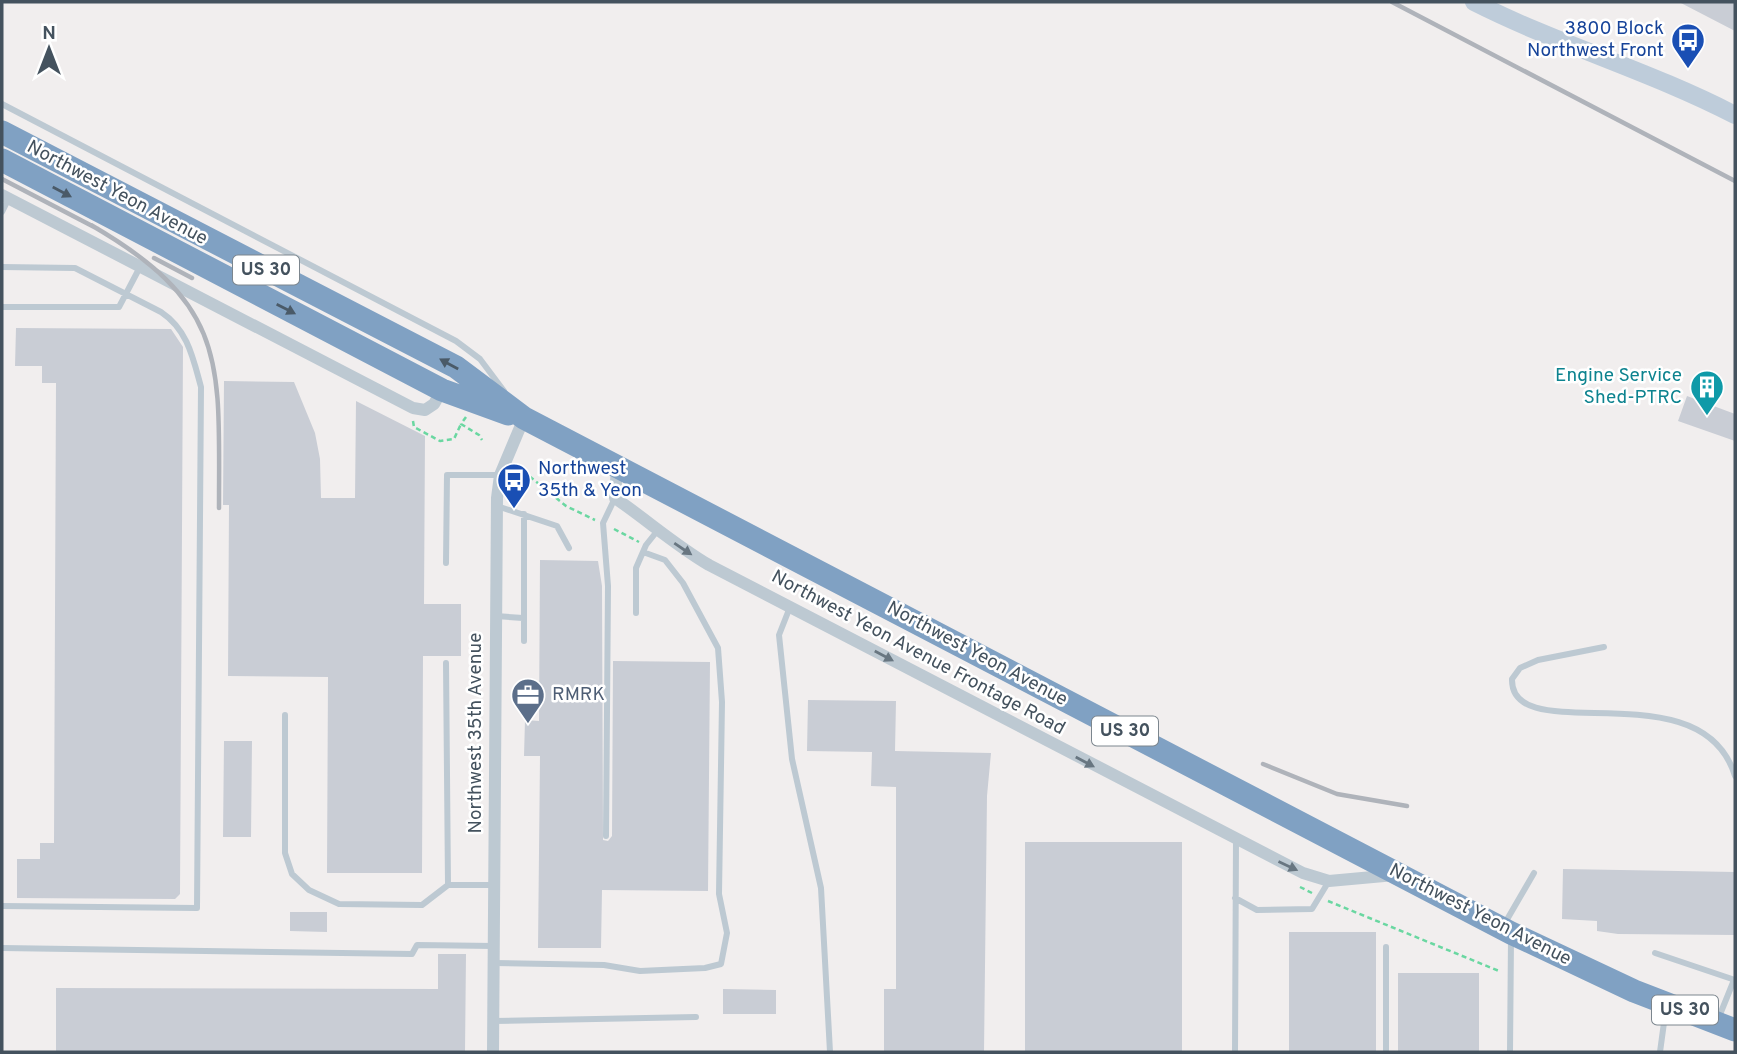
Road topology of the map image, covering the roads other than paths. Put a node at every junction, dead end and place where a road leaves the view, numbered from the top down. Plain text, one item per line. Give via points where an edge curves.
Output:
1 (1474, 2) edge
2 (2, 104) edge
3 (1735, 115) edge
4 (2, 132) edge
5 (2, 160) edge
6 (5, 196) edge
7 (2, 212) edge
8 (2, 267) edge
9 (139, 267) junction
10 (126, 294) junction
11 (2, 307) edge
12 (442, 390) junction
13 (524, 418) junction
14 (617, 466) junction
15 (500, 475) junction
16 (615, 498) junction
17 (497, 506) junction
18 (524, 514) junction
19 (659, 528) junction
20 (569, 548) dead end
21 (643, 552) junction
22 (446, 562) dead end
23 (790, 607) junction
24 (636, 613) dead end
25 (496, 615) junction
26 (523, 618) junction
27 (524, 641) dead end
28 (1604, 647) dead end
29 (446, 663) dead end
30 (285, 715) dead end
31 (1735, 776) edge
32 (606, 836) dead end
33 (1236, 840) junction
34 (1534, 873) dead end
35 (1400, 874) junction
36 (1329, 881) junction
37 (448, 885) junction
38 (494, 885) junction
39 (1235, 898) junction
40 (2, 906) edge
41 (1507, 930) junction
42 (494, 946) junction
43 (1386, 947) dead end
44 (2, 948) edge
45 (1655, 953) dead end
46 (494, 963) junction
47 (1735, 980) edge
48 (1666, 1003) junction
49 (696, 1017) dead end
50 (493, 1021) junction
51 (1726, 1026) edge
52 (493, 1052) edge
53 (830, 1052) edge
54 (1235, 1052) edge
55 (1386, 1052) edge
56 (1510, 1052) edge
57 (1660, 1052) edge

1 - 3 main road
2 - 13 lane via 456,341 480,359
13 -> 4 highway, Northwest Yeon Avenue / US 30 via 456,367
5 -> 12 highway, Northwest Yeon Avenue / US 30
6 - 7 lane
6 - 9 street
8 - 10 lane via 75,268
9 - 10 lane
9 - 12 street via 413,408 425,410
10 - 11 lane via 119,307
10 - 40 lane via 174,321 188,342 201,387 197,908
12 - 13 highway, Northwest Yeon Avenue / US 30
13 - 14 highway, Northwest Yeon Avenue / US 30
13 - 15 street, Northwest 35th Avenue
14 - 16 street
14 - 35 highway, Northwest Yeon Avenue / US 30
15 - 17 street, Northwest 35th Avenue
15 - 22 lane via 447,475
16 - 19 street, Northwest Yeon Avenue Frontage Road
16 - 32 lane via 603,523 608,586
17 - 18 lane
17 - 25 street, Northwest 35th Avenue
18 - 20 lane via 556,526
18 - 26 lane
19 - 21 lane
19 -> 23 street, Northwest Yeon Avenue Frontage Road via 678,547
21 - 24 lane via 636,568
21 - 46 lane via 664,560 683,583 718,648 722,702 719,894 727,933 721,964 640,971 604,965
23 -> 33 street, Northwest Yeon Avenue Frontage Road
23 - 53 lane via 779,635 792,759 821,888
25 - 26 lane
25 - 38 street, Northwest 35th Avenue
26 - 27 lane
28 - 31 lane via 1528,664 1515,673 1513,691 1522,703 1540,710 1636,714 1692,726 1722,748
29 - 37 lane
30 - 37 lane via 285,853 292,874 309,890 339,904 422,905
33 -> 36 street, Northwest Yeon Avenue Frontage Road
33 - 39 lane
34 - 41 lane
35 - 36 street, Northwest Yeon Avenue Frontage Road
35 - 41 highway, Northwest Yeon Avenue / US 30
36 - 39 lane via 1312,909 1257,909
37 - 38 lane
38 - 42 street, Northwest 35th Avenue
39 - 54 lane
41 - 48 highway, Northwest Yeon Avenue / US 30
41 - 56 lane
42 - 44 lane via 417,945 412,954
42 - 46 street, Northwest 35th Avenue
43 - 55 lane
45 - 47 lane
46 - 50 street, Northwest 35th Avenue
47 - 51 lane
48 - 51 highway, Northwest Yeon Avenue / US 30
48 - 57 lane
49 - 50 lane
50 - 52 street, Northwest 35th Avenue

